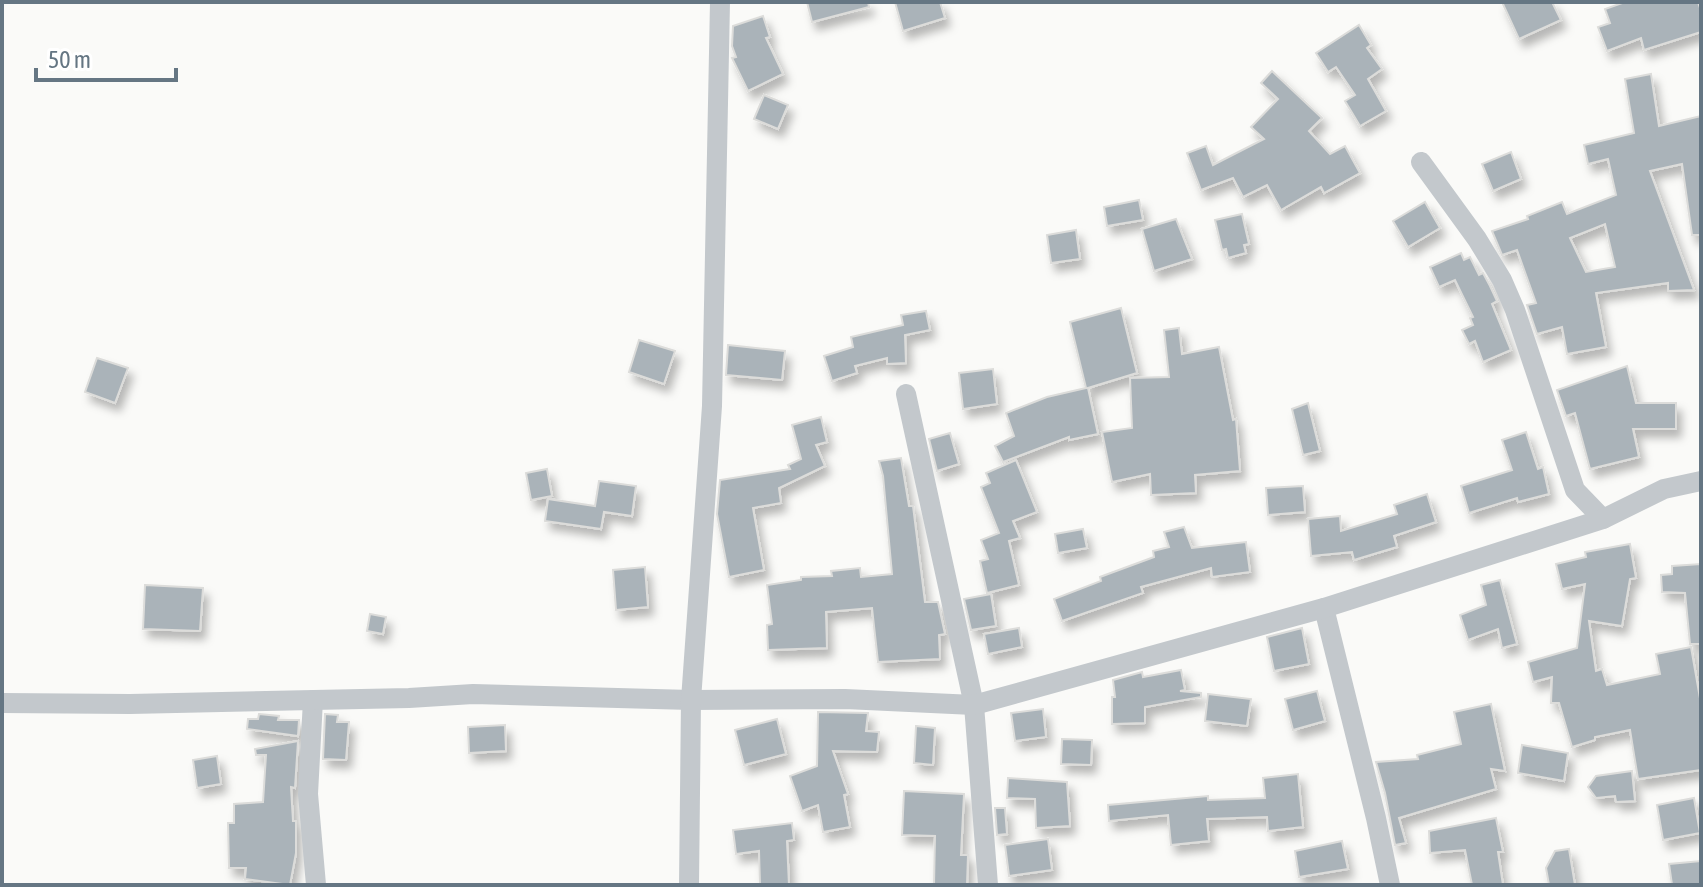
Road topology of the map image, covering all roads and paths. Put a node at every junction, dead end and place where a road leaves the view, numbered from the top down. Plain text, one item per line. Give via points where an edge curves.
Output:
1 (720, 2) edge
2 (1421, 162) dead end
3 (906, 394) dead end
4 (1701, 481) edge
5 (1575, 490) junction
6 (1603, 519) junction
7 (1568, 529) junction
8 (1324, 608) junction
9 (313, 700) junction
10 (691, 700) junction
11 (2, 703) edge
12 (974, 705) junction
13 (316, 885) edge
14 (689, 885) edge
15 (988, 885) edge
16 (1390, 885) edge

1 - 10 street via 712,406
2 - 5 street via 1502,280
3 - 12 street
4 - 6 street via 1664,489
5 - 6 street
5 - 7 street
6 - 7 street
7 - 8 street
8 - 12 street
8 - 16 street
9 - 10 street via 473,694
9 - 11 street
9 - 13 street via 308,794
10 - 12 street
10 - 14 street
12 - 15 street

